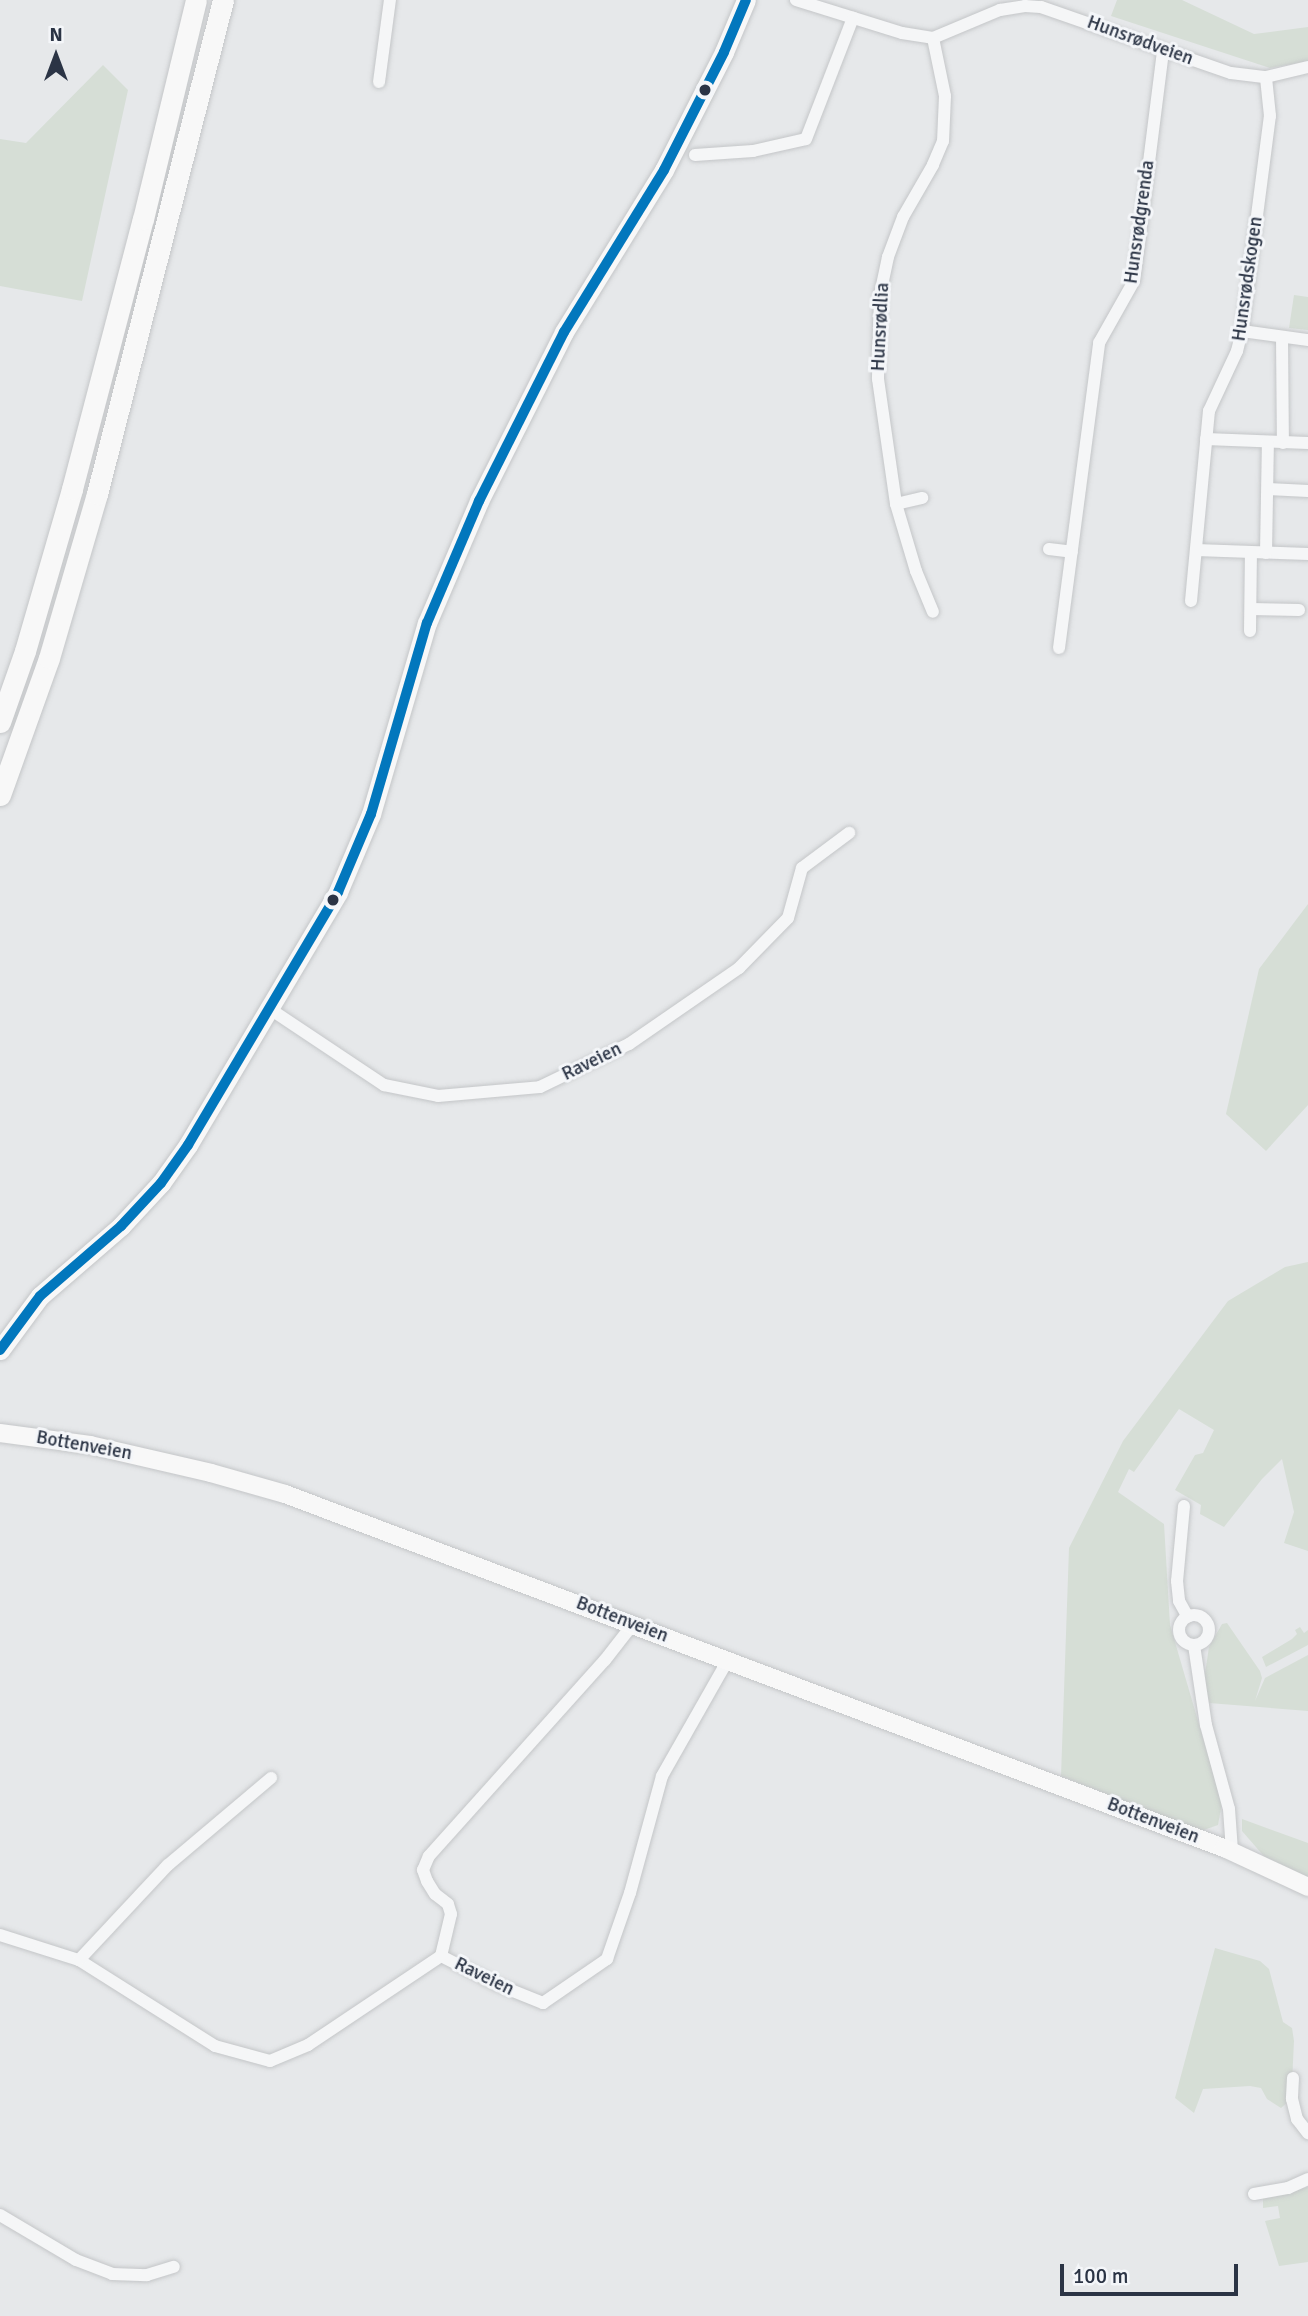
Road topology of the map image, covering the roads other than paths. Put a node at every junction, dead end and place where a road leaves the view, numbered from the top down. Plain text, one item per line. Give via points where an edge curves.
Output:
1 (196, 0) edge
2 (223, 0) edge
3 (390, 0) edge
4 (735, 0) edge
5 (746, 0) edge
6 (796, 0) edge
7 (833, 6) edge
8 (853, 18) junction
9 (933, 38) junction
10 (1163, 51) junction
11 (1308, 67) edge
12 (713, 71) junction
13 (1266, 77) junction
14 (379, 82) dead end
15 (695, 155) dead end
16 (1242, 331) junction
17 (1282, 337) junction
18 (1308, 340) edge
19 (1206, 439) junction
20 (1268, 442) junction
21 (1283, 443) junction
22 (1308, 443) edge
23 (1268, 489) junction
24 (1308, 491) edge
25 (922, 498) dead end
26 (897, 504) junction
27 (1049, 549) dead end
28 (1196, 550) junction
29 (1072, 552) junction
30 (1266, 553) junction
31 (1251, 554) junction
32 (1308, 554) edge
33 (1191, 601) dead end
34 (1251, 609) junction
35 (1299, 610) dead end
36 (933, 612) dead end
37 (1250, 631) dead end
38 (1059, 648) dead end
39 (0, 722) edge
40 (0, 795) edge
41 (849, 833) dead end
42 (267, 1007) junction
43 (0, 1350) edge
44 (0, 1433) edge
45 (1184, 1506) dead end
46 (1188, 1617) junction
47 (633, 1624) junction
48 (1194, 1645) junction
49 (728, 1660) junction
50 (271, 1778) dead end
51 (1232, 1851) junction
52 (1308, 1887) edge
53 (0, 1935) edge
54 (441, 1956) junction
55 (79, 1960) junction
56 (1293, 2078) dead end
57 (1308, 2133) edge
58 (1308, 2179) edge
59 (1254, 2194) dead end
60 (0, 2215) edge
61 (174, 2267) dead end

1 - 39 highway via 78,466
2 - 40 highway via 97,494 49,658
3 - 14 street
4 - 12 main road
5 - 12 main road
6 - 7 street
7 - 8 street
8 - 9 street
8 - 15 street via 806,139 753,151
9 - 10 street, Hunsrødveien via 1000,10 1025,6 1062,12
9 - 26 street, Hunsrødlia via 945,96 943,141 894,237 880,295 878,379
10 - 13 street, Hunsrødveien via 1231,73
10 - 29 street, Hunsrødgrenda via 1134,281 1100,343
11 - 13 street, Hunsrødveien
12 - 42 main road via 664,170 564,332 479,501 418,648 357,852 338,892
13 - 16 street, Hunsrødskogen via 1270,116
16 - 17 street
16 - 19 street, Hunsrødskogen via 1213,397
17 - 18 street
17 - 21 street
19 - 20 street
19 - 28 street, Hunsrødskogen
20 - 21 street
20 - 23 street
21 - 22 street
23 - 24 street
23 - 30 street
25 - 26 street
26 - 36 street, Hunsrødlia
27 - 29 street
28 - 31 street
28 - 33 street, Hunsrødskogen
29 - 38 street, Hunsrødgrenda
30 - 31 street
30 - 32 street
31 - 34 street
34 - 35 street
34 - 37 street
41 - 42 street, Raveien via 802,867 788,918 739,968 629,1044 540,1087 438,1096 384,1085
42 - 43 main road via 162,1183 121,1226 40,1296
44 - 47 main road, Bottenveien via 90,1445 251,1483
45 - 46 street, Bottenveien via 1177,1581 1179,1601
46 - 48 street, Bottenveien via 1180,1625 1180,1634
46 - 48 street, Bottenveien via 1200,1616 1209,1628 1203,1642
47 - 49 main road, Bottenveien
47 - 54 street via 429,1856 423,1870 427,1881 451,1914
48 - 51 street, Bottenveien via 1206,1725 1229,1809
49 - 51 main road, Bottenveien
49 - 54 street, Raveien via 662,1776 607,1959 542,2003
50 - 55 street via 167,1866
51 - 52 main road, Bottenveien
53 - 55 street, Raveien
54 - 55 street, Raveien via 307,2045 270,2061 215,2046
56 - 57 street via 1297,2119
58 - 59 street
60 - 61 street via 76,2260 112,2274 147,2275

